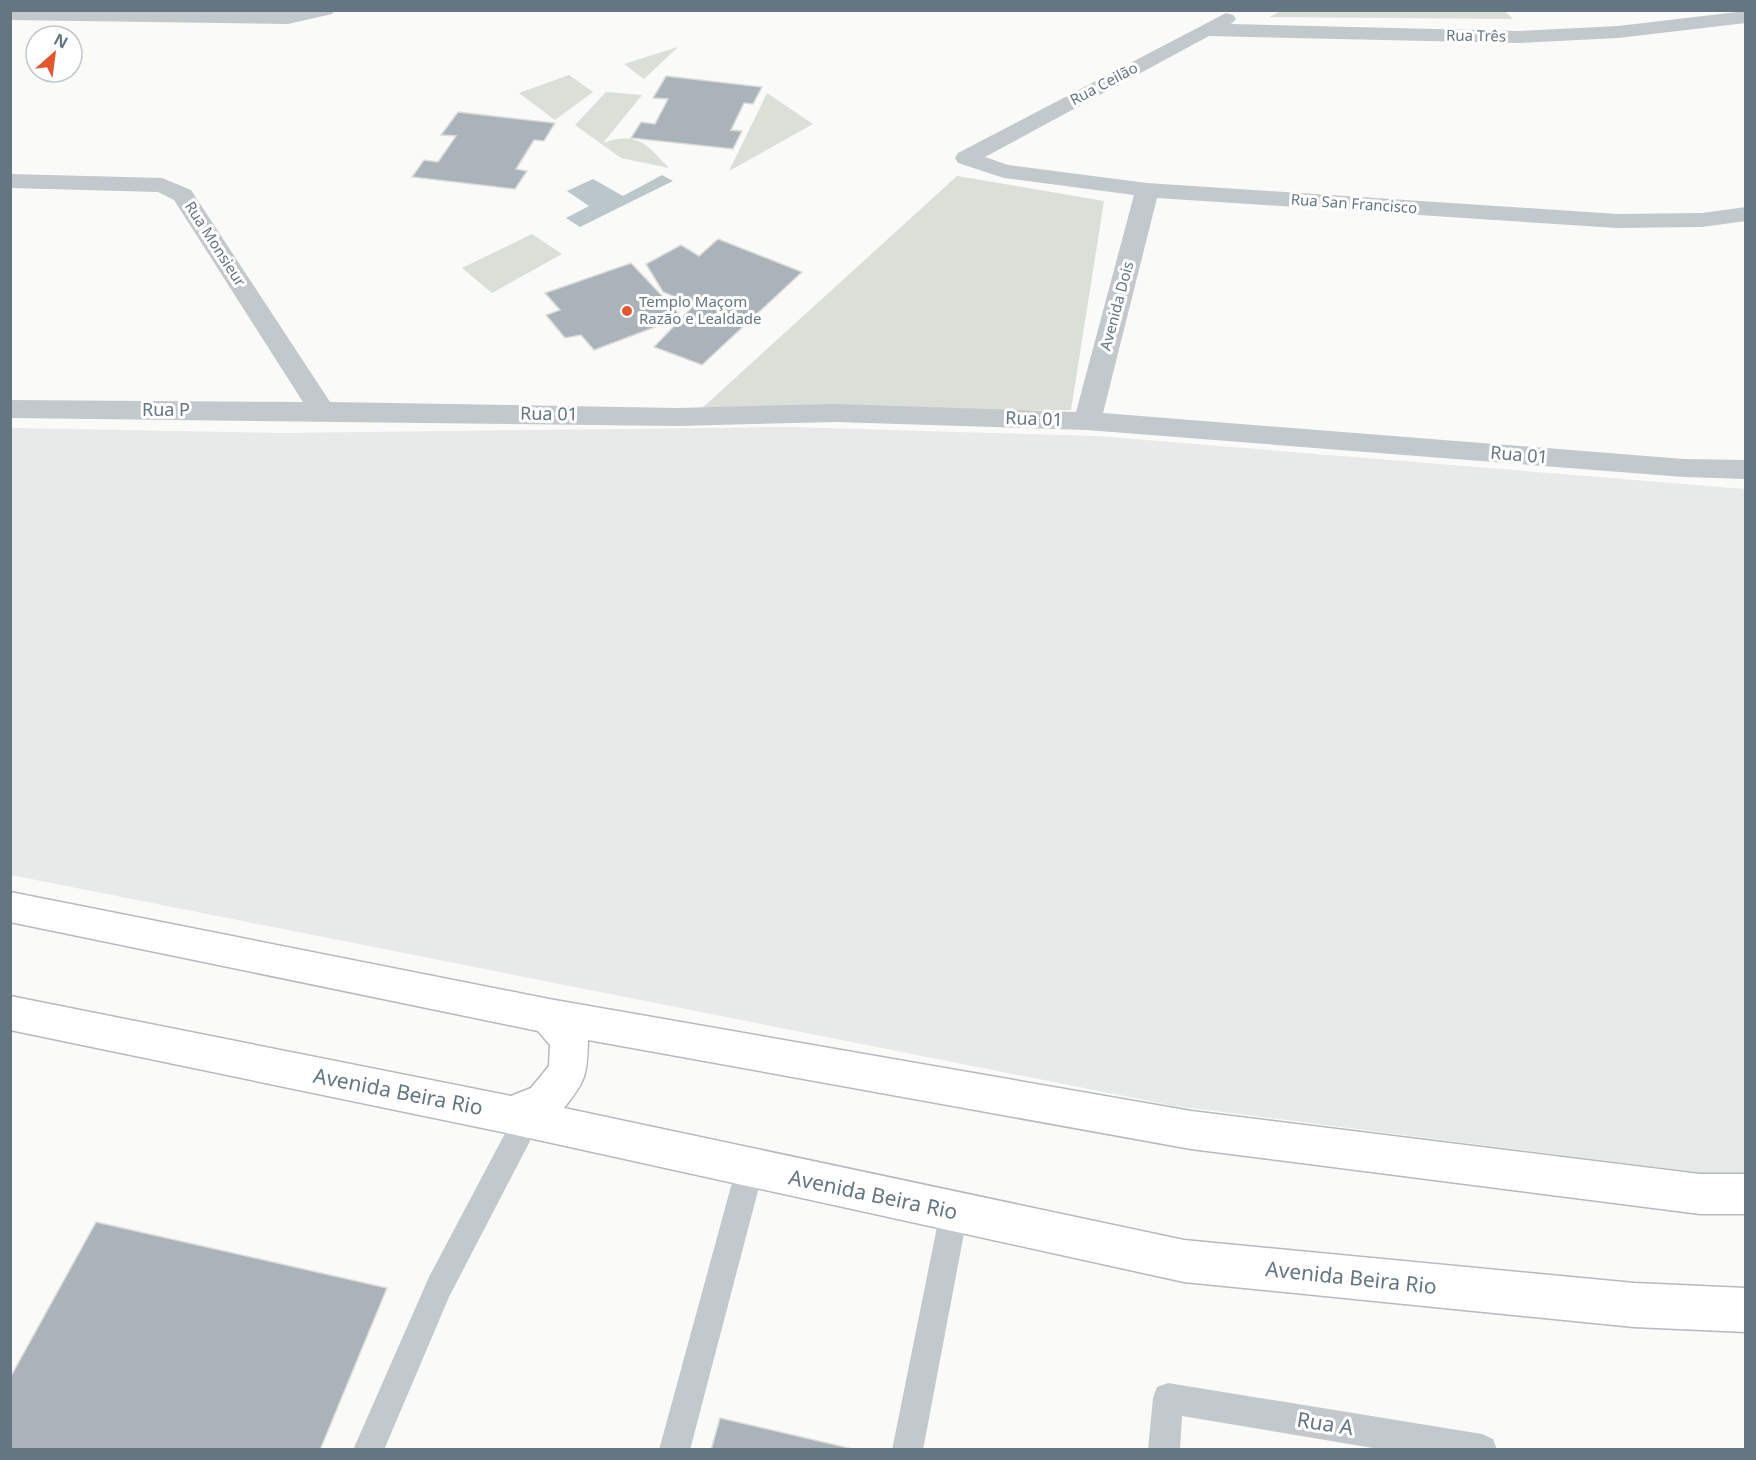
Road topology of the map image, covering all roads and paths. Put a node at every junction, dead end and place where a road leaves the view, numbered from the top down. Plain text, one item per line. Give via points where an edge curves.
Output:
1 (325, 10) edge
2 (1243, 10) edge
3 (10, 14) edge
4 (1746, 17) edge
5 (1206, 30) junction
6 (966, 158) joint
7 (10, 181) edge
8 (1147, 190) junction
9 (1746, 214) edge
10 (10, 409) edge
11 (322, 411) junction
12 (1087, 421) junction
13 (1746, 471) edge
14 (10, 908) edge
15 (10, 1013) edge
16 (549, 1016) junction
17 (519, 1117) junction
18 (750, 1168) junction
19 (1746, 1194) edge
20 (954, 1212) junction
21 (1746, 1310) edge
22 (368, 1449) edge
23 (674, 1449) edge
24 (907, 1449) edge
25 (1164, 1449) edge
26 (1482, 1449) edge

1 - 3 street via 288,18
2 - 5 street, Rua Ceilão
4 - 5 street, Rua Três via 1618,32 1579,25 1519,37
5 - 6 street, Rua Ceilão
6 - 8 street, Rua San Francisco via 1004,171
7 - 11 street, Rua Monsieur via 162,184 183,195
8 - 9 street, Rua San Francisco via 1617,221 1701,220
8 - 12 street, Avenida Dois
10 - 11 street, Rua P
11 - 12 street, Rua 01 via 677,417 835,413
12 - 13 street, Rua 01
14 - 16 main road
15 - 17 main road, Avenida Beira Rio
16 - 17 main road via 569,1040 568,1072 545,1101
16 - 19 main road via 1191,1130 1700,1194
17 - 18 main road, Avenida Beira Rio
17 - 22 lane
18 - 20 main road, Avenida Beira Rio
18 - 23 lane
20 - 21 main road, Avenida Beira Rio via 1184,1261 1634,1305
20 - 24 lane
25 - 26 lane, Rua A via 1168,1398

